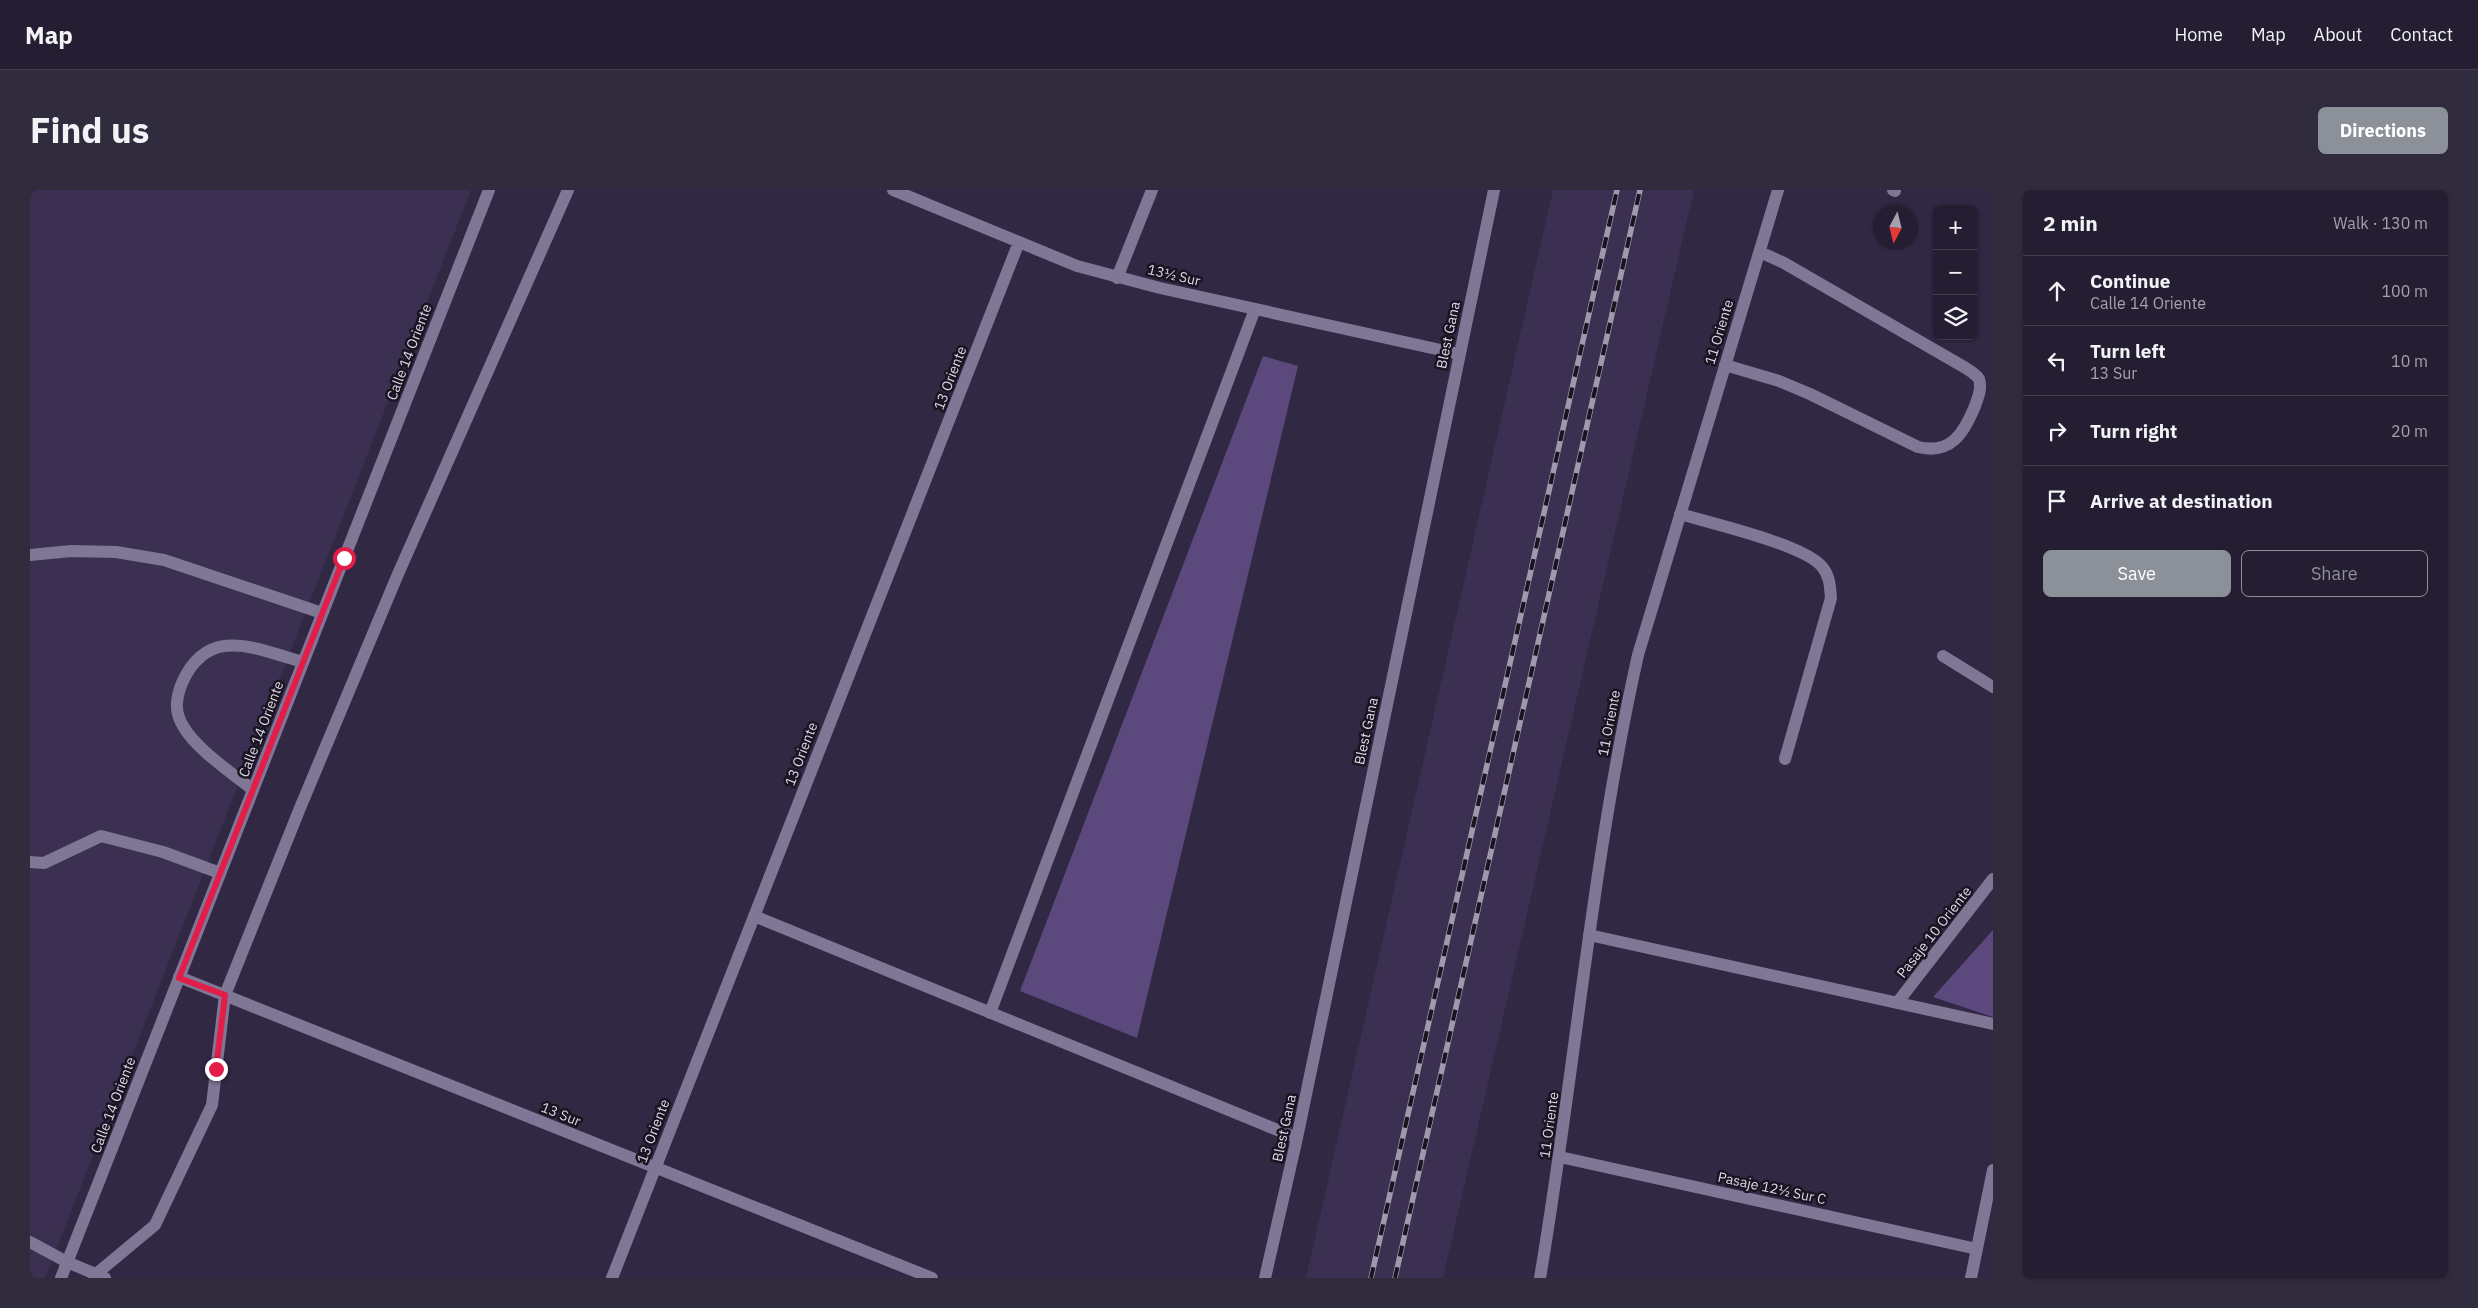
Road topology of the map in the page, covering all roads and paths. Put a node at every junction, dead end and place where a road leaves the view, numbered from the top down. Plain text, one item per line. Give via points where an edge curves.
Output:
1 (489, 190) edge
2 (568, 190) edge
3 (893, 190) edge
4 (1152, 190) edge
5 (1494, 190) edge
6 (1778, 190) edge
7 (1019, 242) junction
8 (1760, 252) junction
9 (1117, 278) junction
10 (1255, 309) junction
11 (1459, 354) junction
12 (1725, 365) junction
13 (1680, 514) junction
14 (30, 555) edge
15 (322, 613) junction
16 (1943, 656) dead end
17 (303, 662) junction
18 (1993, 687) edge
19 (1785, 759) dead end
20 (253, 790) junction
21 (30, 862) edge
22 (220, 874) junction
23 (1993, 879) edge
24 (1982, 896) junction
25 (1993, 904) edge
26 (754, 916) junction
27 (1589, 934) junction
28 (179, 978) junction
29 (225, 995) junction
30 (1897, 1003) junction
31 (990, 1013) junction
32 (1993, 1024) edge
33 (1297, 1138) junction
34 (1560, 1157) junction
35 (655, 1168) junction
36 (1993, 1170) edge
37 (30, 1242) edge
38 (1978, 1249) junction
39 (68, 1262) junction
40 (98, 1277) edge
41 (61, 1278) edge
42 (612, 1278) edge
43 (932, 1278) edge
44 (1265, 1278) edge
45 (1540, 1278) edge
46 (1971, 1278) edge

1 - 15 street, Calle 14 Oriente
2 - 29 street via 398,574
3 - 7 street, 13½ Sur
4 - 9 street
5 - 11 street, Blest Gana
6 - 8 street, 11 Oriente
7 - 9 street, 13½ Sur via 1077,266
7 - 26 street, 13 Oriente
8 - 12 street, 11 Oriente
8 - 12 street via 1964,367 1978,377 1979,394 1960,436 1941,448 1929,450 1779,381
9 - 10 street, 13½ Sur
10 - 11 street, 13½ Sur
10 - 31 street
11 - 33 street, Blest Gana
12 - 13 street, 11 Oriente
13 - 19 street via 1802,552 1823,568 1830,582 1831,598
13 - 27 street, 11 Oriente via 1638,655 1620,733
14 - 15 street via 71,551 116,552 164,560
15 - 17 street, Calle 14 Oriente
16 - 18 street
17 - 20 street, Calle 14 Oriente
17 - 20 street via 242,645 215,647 199,656 177,695 176,711 184,728
20 - 22 street, Calle 14 Oriente
21 - 22 street via 44,863 101,836 163,852
22 - 28 street, Calle 14 Oriente
23 - 24 street, Pasaje 10 Oriente
24 - 25 street
24 - 30 street, Pasaje 10 Oriente
26 - 31 street
26 - 35 street, 13 Oriente
27 - 30 street
27 - 34 street, 11 Oriente
28 - 29 street, 13 Sur
28 - 39 street, Calle 14 Oriente
29 - 35 street, 13 Sur
29 - 40 street via 212,1105 154,1225
30 - 32 street
31 - 33 street
33 - 44 street, Blest Gana
34 - 38 street, Pasaje 12½ Sur C
34 - 45 street, 11 Oriente
35 - 42 street, 13 Oriente
35 - 43 street, 13 Sur
36 - 38 street
37 - 39 street
38 - 46 street
39 - 40 street
39 - 41 street, Calle 14 Oriente

